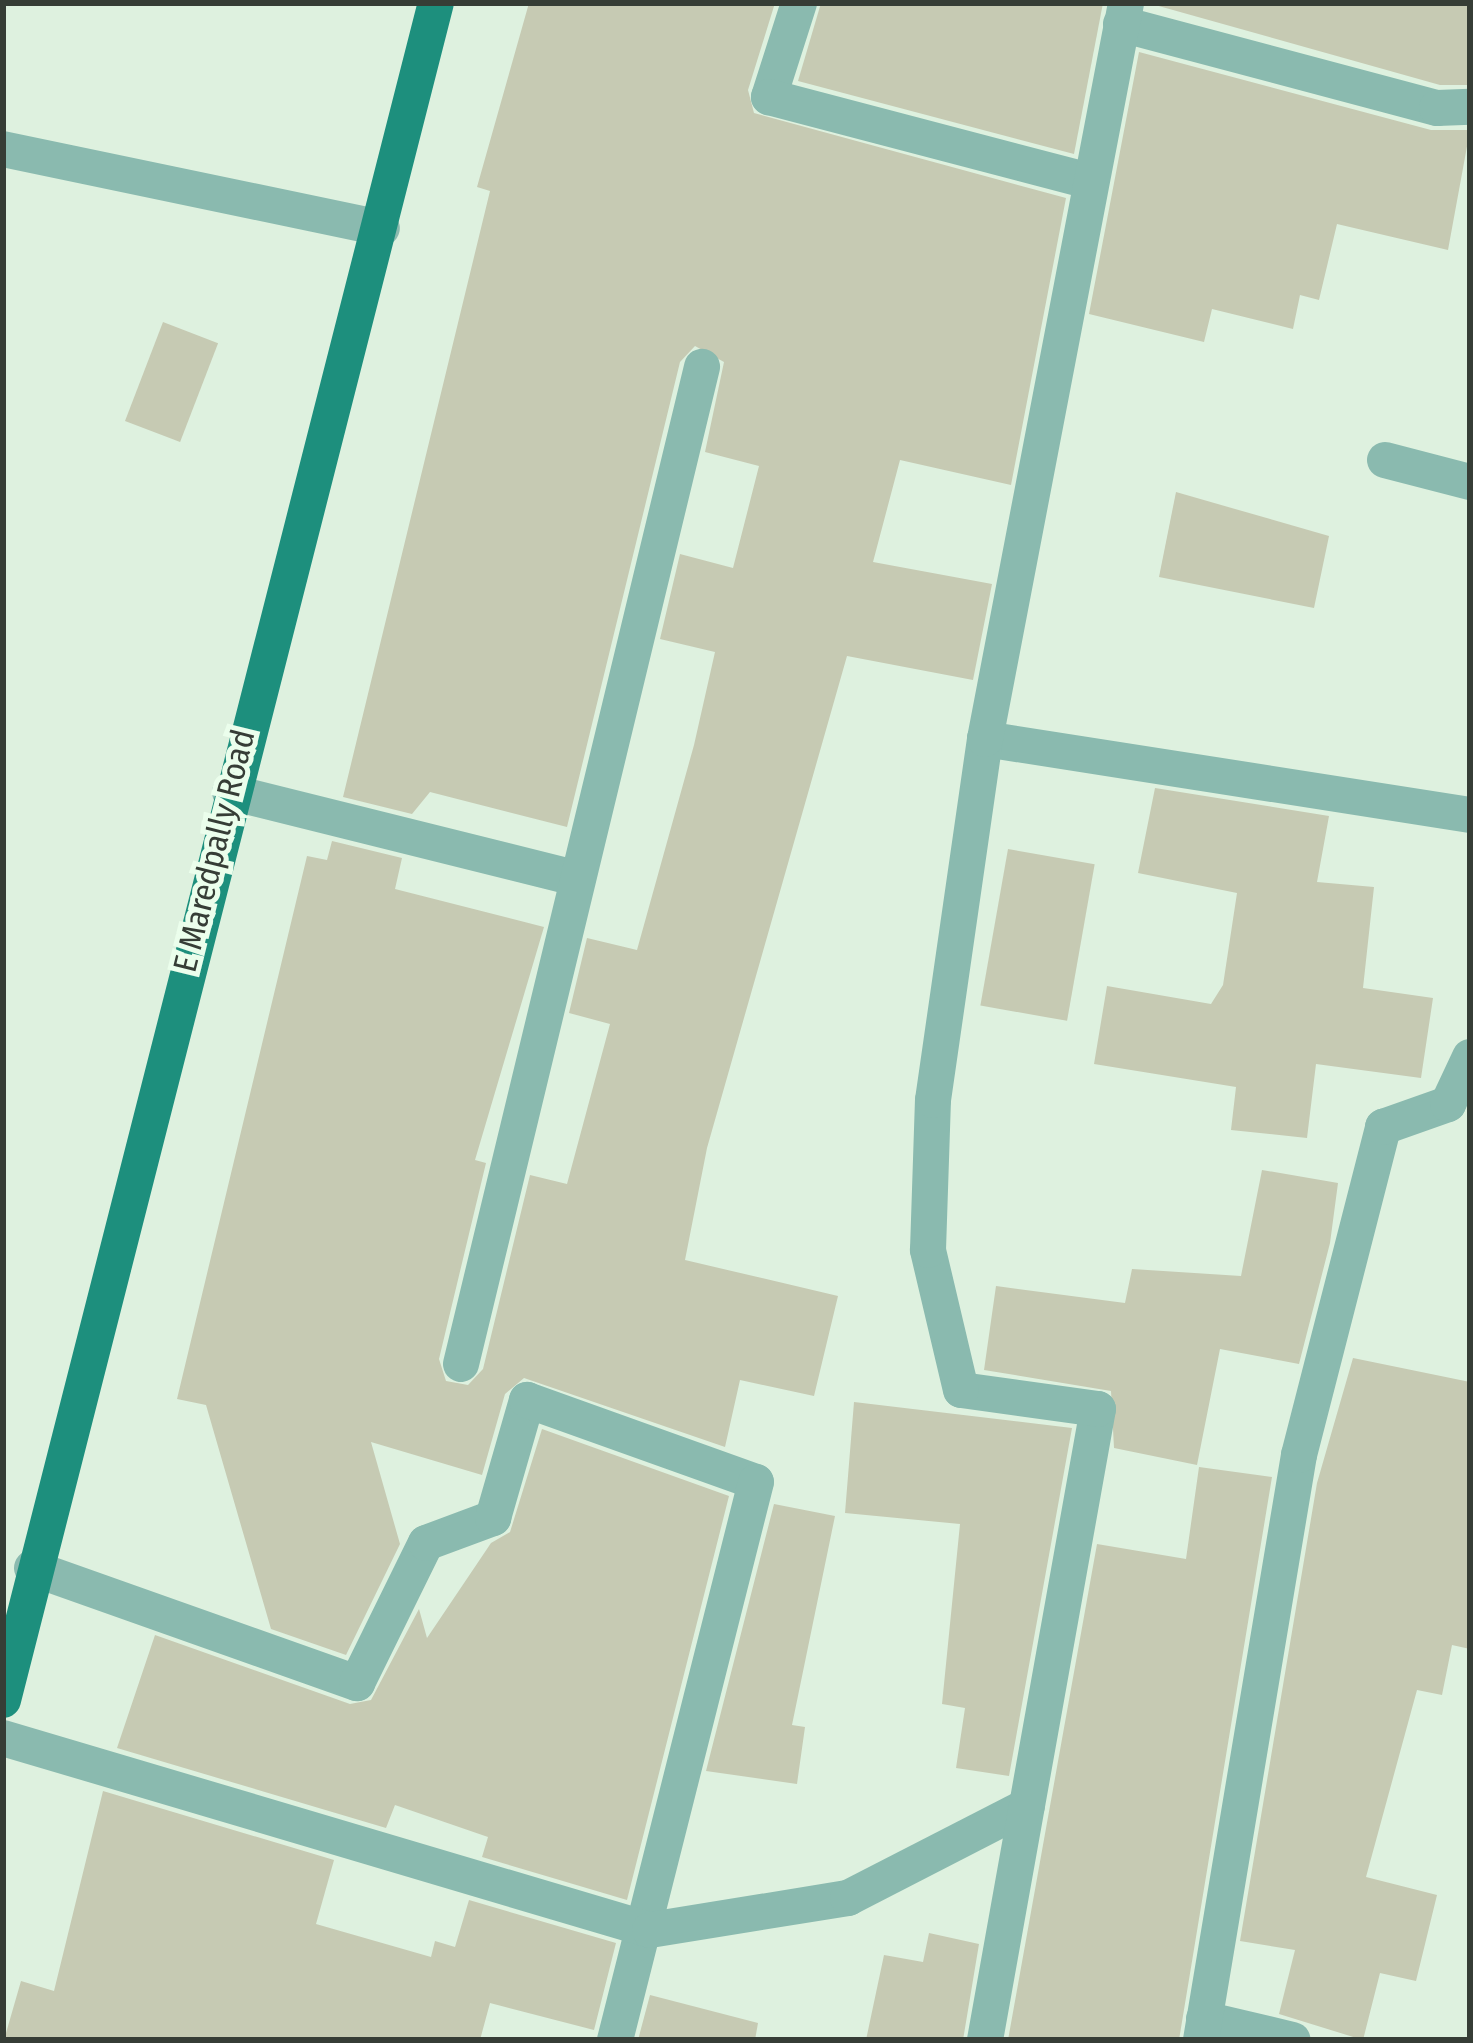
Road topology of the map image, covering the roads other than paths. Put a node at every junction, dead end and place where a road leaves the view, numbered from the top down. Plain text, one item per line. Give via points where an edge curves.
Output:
1 (436, 3) edge
2 (799, 3) edge
3 (1124, 14) edge
4 (1470, 106) edge
5 (3, 149) edge
6 (1089, 181) junction
7 (382, 228) junction
8 (703, 367) dead end
9 (1384, 460) dead end
10 (1470, 482) edge
11 (985, 739) junction
12 (230, 792) junction
13 (1470, 815) edge
14 (574, 878) junction
15 (1470, 1057) edge
16 (461, 1364) dead end
17 (32, 1568) junction
18 (3, 1700) edge
19 (3, 1738) edge
20 (1027, 1806) junction
21 (650, 1930) junction
22 (1203, 2030) edge
23 (615, 2040) edge
24 (985, 2040) edge
25 (1293, 2040) edge

1 - 7 main road, E Maredpally Road
2 - 6 street via 770,97
3 - 4 street via 1437,108
3 - 6 street
5 - 7 street
6 - 11 street
7 - 12 main road, E Maredpally Road
8 - 14 street
9 - 10 street
11 - 13 street
11 - 20 street via 933,1100 928,1250 961,1390 1098,1409
12 - 14 street
12 - 17 main road, E Maredpally Road
14 - 16 street
15 - 22 street via 1448,1104 1383,1126 1299,1455
17 - 18 main road, E Maredpally Road
17 - 21 street via 357,1683 426,1543 493,1518 527,1400 756,1481
19 - 21 street
20 - 21 street via 848,1898
20 - 24 street
21 - 23 street
22 - 25 street

